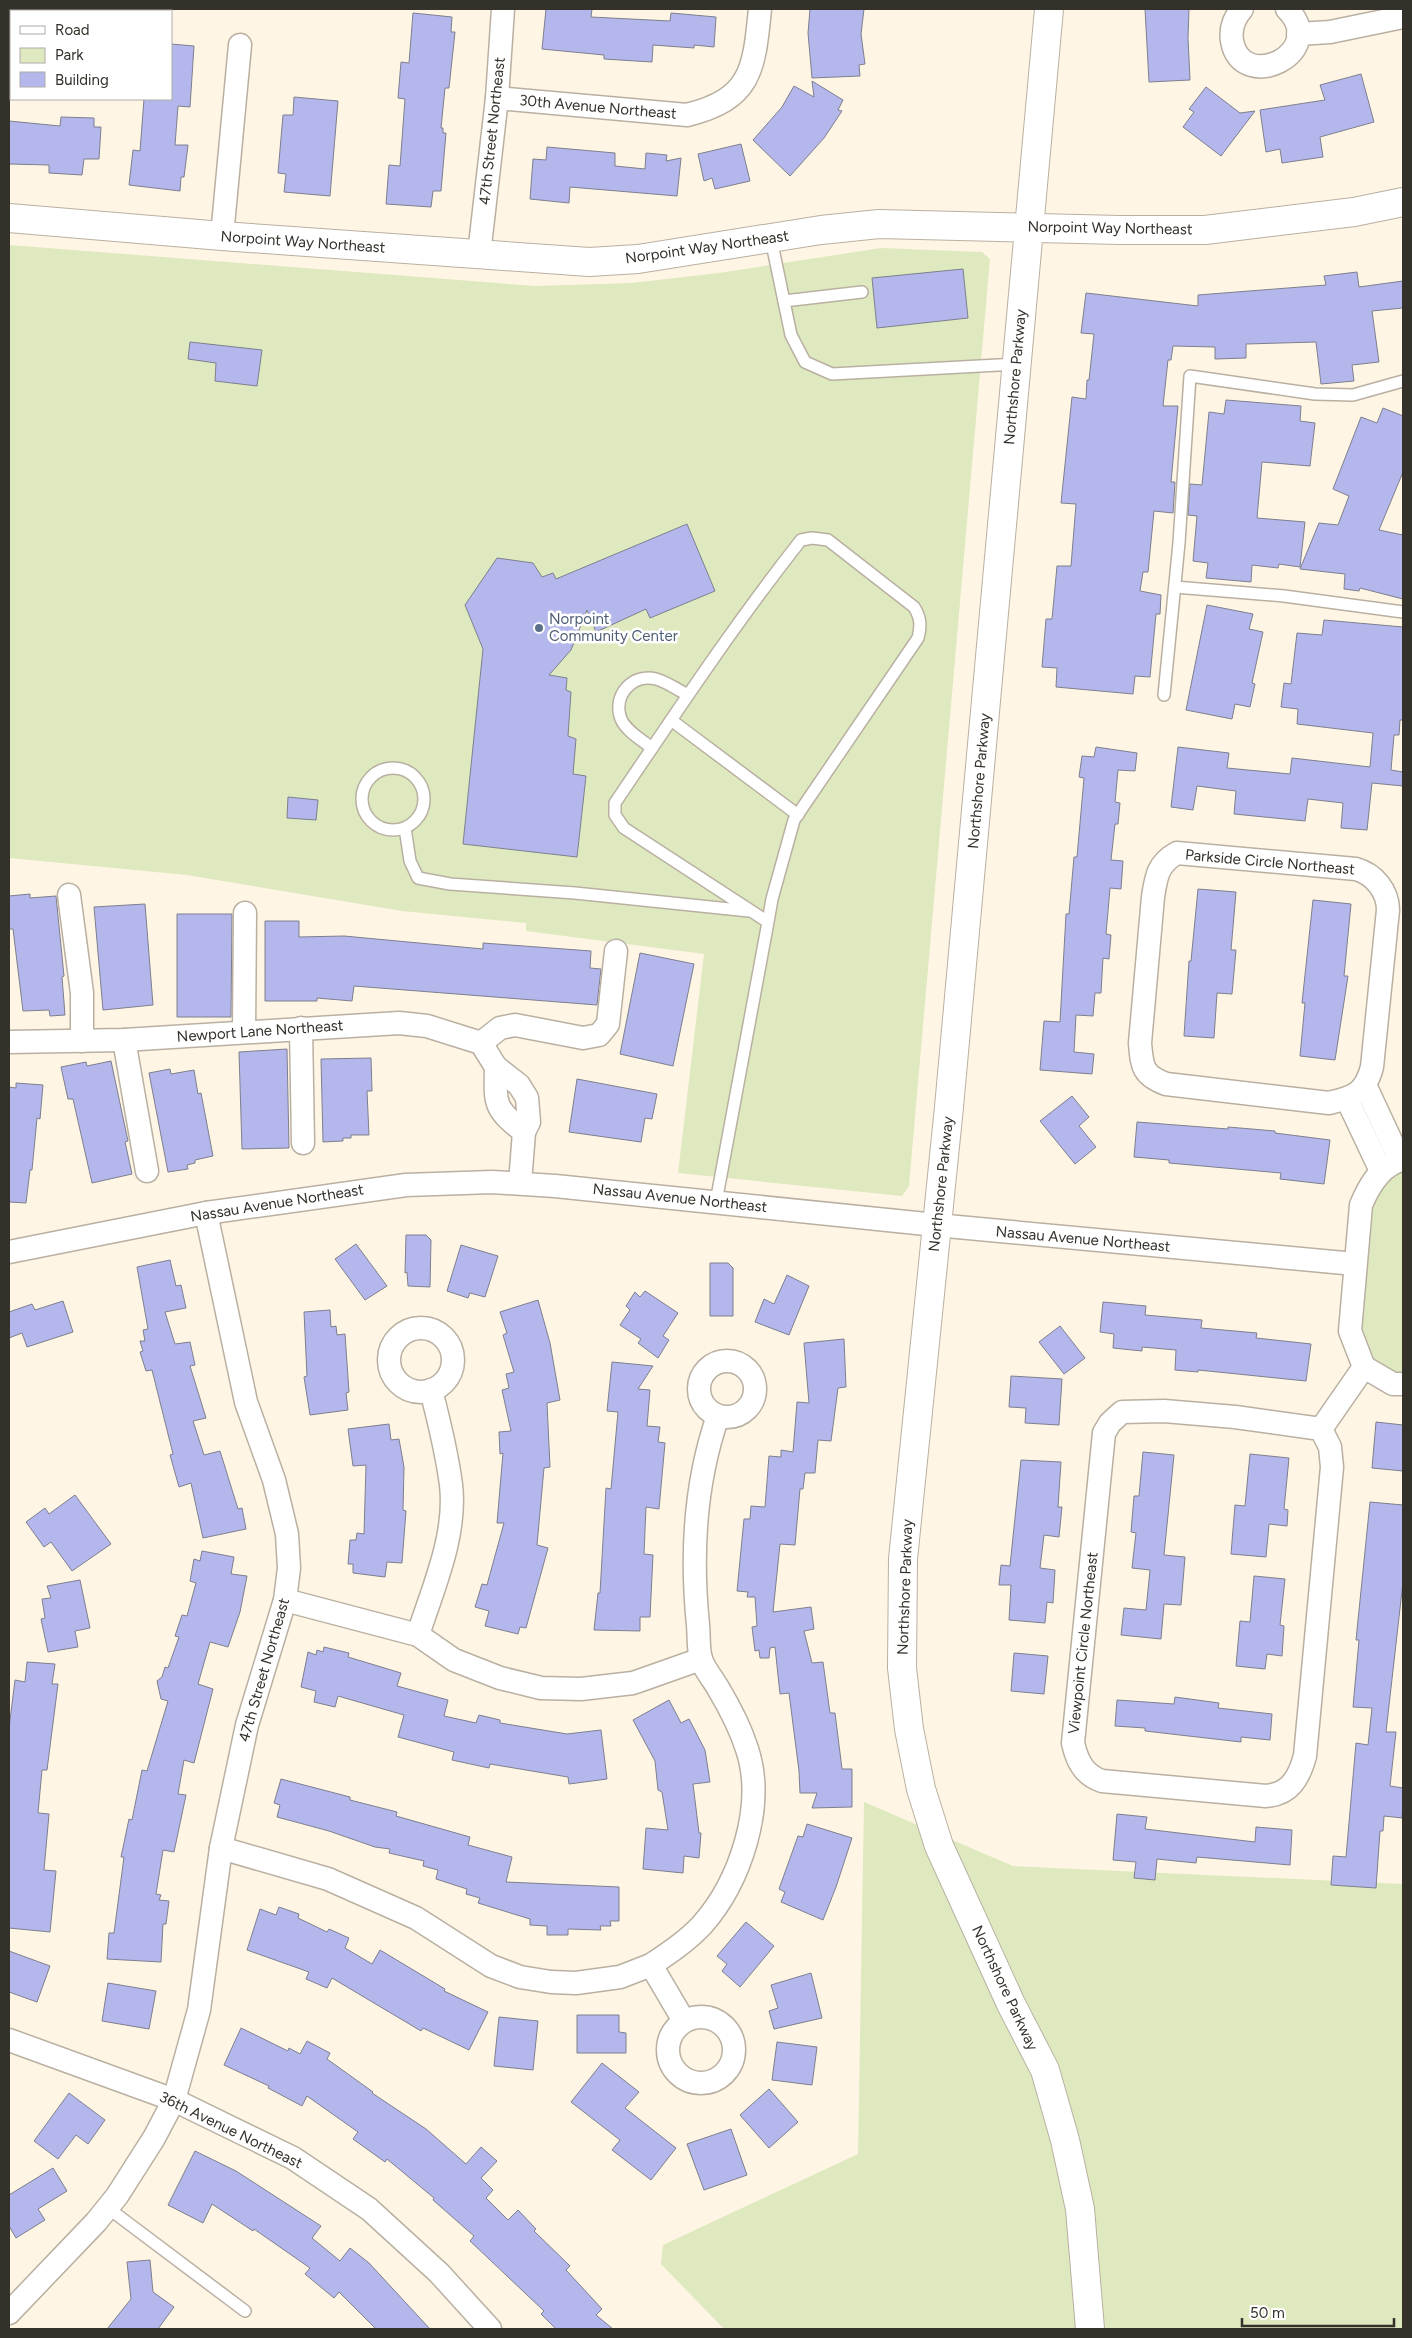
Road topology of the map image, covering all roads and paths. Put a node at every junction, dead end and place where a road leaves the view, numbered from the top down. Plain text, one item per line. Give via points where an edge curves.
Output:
1 (503, 9) edge
2 (760, 9) edge
3 (1049, 9) edge
4 (1242, 9) edge
5 (1287, 9) edge
6 (1403, 17) edge
7 (1298, 34) junction
8 (240, 45) dead end
9 (497, 98) junction
10 (1403, 202) edge
11 (9, 218) edge
12 (1028, 227) junction
13 (222, 236) junction
14 (771, 239) junction
15 (479, 254) junction
16 (862, 292) dead end
17 (784, 301) junction
18 (1017, 364) junction
19 (1403, 381) edge
20 (1175, 587) junction
21 (1403, 612) edge
22 (688, 694) junction
23 (1164, 695) dead end
24 (671, 720) junction
25 (652, 748) junction
26 (798, 815) junction
27 (405, 828) junction
28 (69, 895) dead end
29 (751, 911) junction
30 (245, 913) dead end
31 (768, 922) junction
32 (616, 951) dead end
33 (301, 1028) junction
34 (244, 1032) junction
35 (124, 1040) junction
36 (82, 1041) junction
37 (9, 1042) edge
38 (481, 1043) junction
39 (1365, 1085) junction
40 (1347, 1099) junction
41 (303, 1143) dead end
42 (1395, 1164) edge
43 (147, 1171) dead end
44 (520, 1184) junction
45 (716, 1202) junction
46 (206, 1213) junction
47 (936, 1225) junction
48 (9, 1252) edge
49 (1356, 1264) junction
50 (1364, 1367) junction
51 (1403, 1384) edge
52 (432, 1390) dead end
53 (718, 1416) dead end
54 (1321, 1428) junction
55 (285, 1600) junction
56 (418, 1635) junction
57 (701, 1659) junction
58 (221, 1848) junction
59 (651, 1965) junction
60 (684, 2021) dead end
61 (9, 2040) edge
62 (174, 2100) junction
63 (108, 2208) junction
64 (245, 2311) dead end
65 (9, 2313) edge
66 (490, 2329) edge
67 (1090, 2329) edge

1 - 9 street, 47th Street Northeast
2 - 9 street, 30th Avenue Northeast via 756,46 746,78 734,95 720,104 687,115
3 - 12 street, Northshore Parkway
4 - 7 street via 1233,23 1231,34 1239,55 1248,62 1259,66 1281,62 1290,55
5 - 7 street via 1297,24
6 - 7 street via 1330,32
8 - 13 street
9 - 15 street, 47th Street Northeast
10 - 12 street, Norpoint Way Northeast via 1335,215 1205,230
11 - 13 street, Norpoint Way Northeast
12 - 14 street, Norpoint Way Northeast via 879,224
12 - 18 street, Northshore Parkway
13 - 15 street, Norpoint Way Northeast
14 - 15 street, Norpoint Way Northeast via 589,262
14 - 17 lane
16 - 17 lane
17 - 18 lane via 791,335 805,362 832,374
18 - 47 street, Northshore Parkway
19 - 20 lane via 1353,395 1324,395 1190,376
20 - 21 lane via 1284,596
20 - 23 lane
22 - 24 lane
22 - 25 lane via 656,679 637,679 625,687 619,705 621,719 630,731
22 - 26 lane via 801,540 828,540 914,607 921,627 918,638
24 - 25 lane
24 - 26 lane
25 - 29 lane via 615,803 618,822
26 - 31 lane via 794,820
27 - 27 lane via 420,814 423,804 420,785 410,774 396,768 376,773 364,789 363,810 380,828
27 - 29 lane via 410,861 418,878 450,884
28 - 36 street via 82,993
29 - 31 lane
30 - 34 street
31 - 45 lane
32 - 38 street via 608,1024 600,1036 583,1038 515,1025 500,1028
33 - 34 street, Newport Lane Northeast
33 - 38 street, Newport Lane Northeast via 399,1023 428,1026
33 - 41 street
34 - 35 street, Newport Lane Northeast
35 - 36 street, Newport Lane Northeast
35 - 43 street
36 - 37 street, Newport Lane Northeast
38 - 44 street via 496,1067 495,1097 498,1106 503,1116 524,1132
39 - 40 street
39 - 40 street, Parkside Circle Northeast via 1372,1067 1388,910 1388,900 1379,884 1356,869 1187,853 1168,858 1157,874 1153,897 1140,1043 1142,1066 1147,1074 1166,1084 1329,1103
39 - 42 street
40 - 42 street
42 - 49 street via 1366,1193 1361,1205
44 - 45 street, Nassau Avenue Northeast
44 - 46 street, Nassau Avenue Northeast via 447,1182 406,1185
45 - 47 street, Nassau Avenue Northeast
46 - 48 street, Nassau Avenue Northeast
46 - 55 street, 47th Street Northeast via 246,1402 274,1480 288,1534 289,1568
47 - 49 street, Nassau Avenue Northeast
47 - 67 street, Northshore Parkway via 903,1559 902,1668 909,1729 921,1789 939,1846 1044,2070 1065,2140 1080,2209
49 - 50 street via 1350,1331
50 - 51 street via 1394,1384
50 - 54 street
52 - 56 street via 451,1486 449,1525 442,1561
53 - 57 street via 707,1447 698,1506 694,1586
54 - 54 street, Viewpoint Circle Northeast via 1164,1412 1122,1412 1110,1423 1104,1434 1073,1743 1080,1764 1091,1777 1102,1781 1266,1796 1277,1795 1296,1781 1305,1756 1332,1467 1330,1447
55 - 56 street
55 - 58 street, 47th Street Northeast via 247,1725
56 - 57 street via 454,1660 500,1678 541,1688 581,1689 633,1683
57 - 59 street via 734,1714 748,1751 753,1786 745,1848 721,1901 701,1926
58 - 59 street via 328,1878 416,1918 492,1966 520,1977 576,1983 620,1978
58 - 62 street, 47th Street Northeast via 199,2010
59 - 60 street
61 - 62 street, 36th Avenue Northeast
62 - 63 street, 47th Street Northeast via 135,2170
62 - 66 street, 36th Avenue Northeast via 293,2158 369,2209 439,2273
63 - 64 lane
63 - 65 street, 47th Street Northeast

